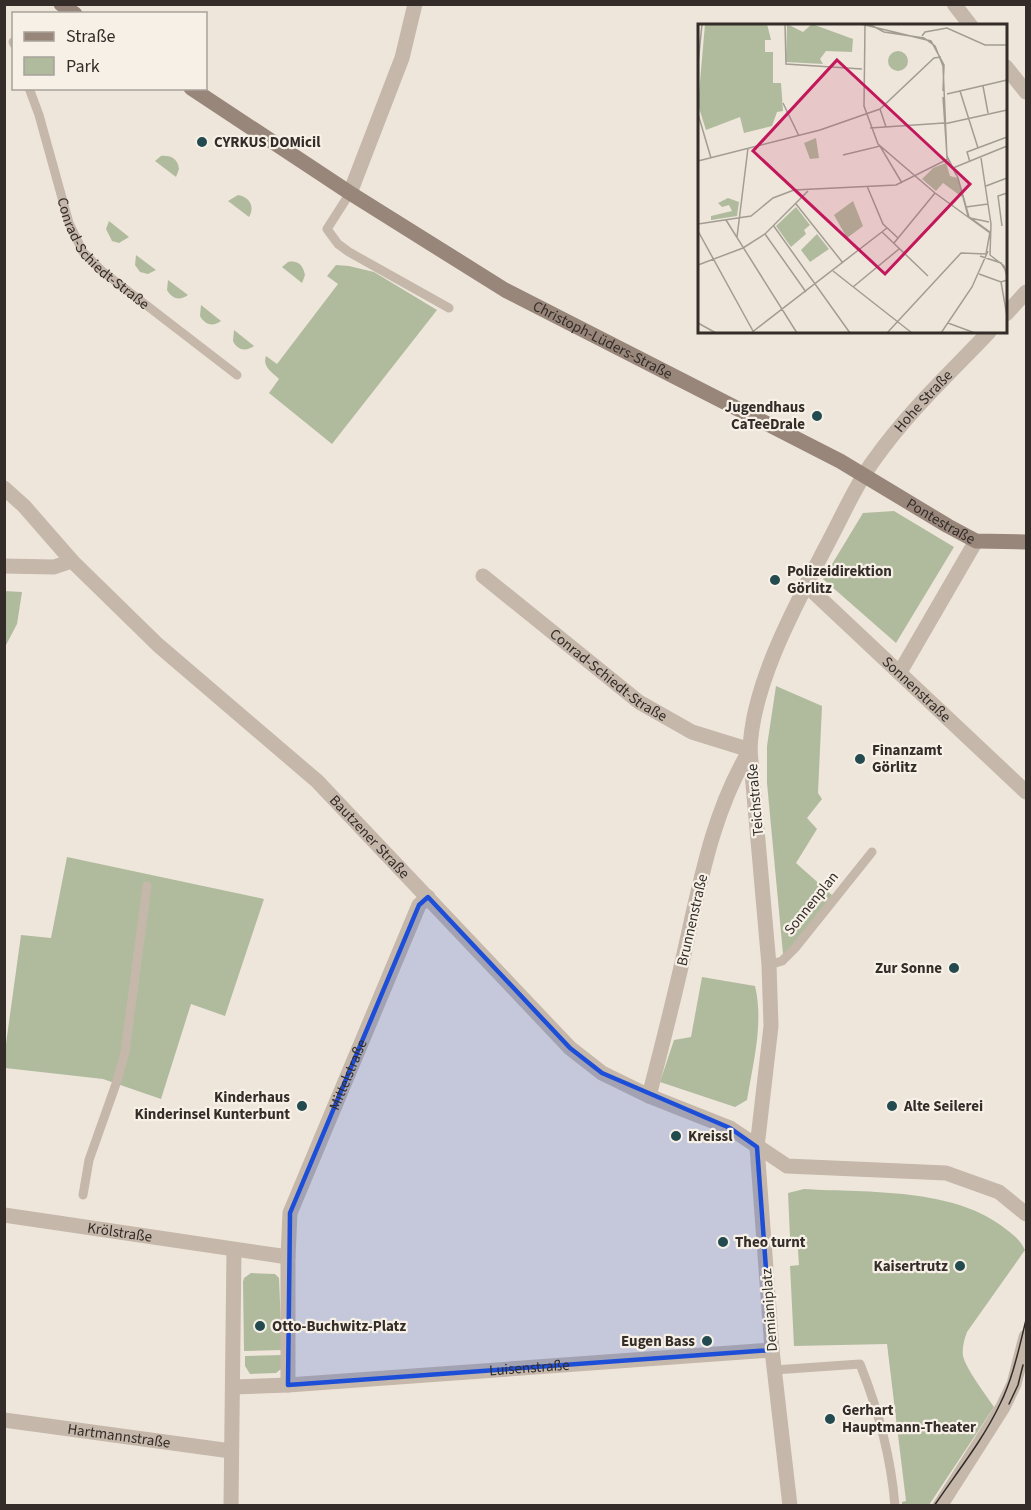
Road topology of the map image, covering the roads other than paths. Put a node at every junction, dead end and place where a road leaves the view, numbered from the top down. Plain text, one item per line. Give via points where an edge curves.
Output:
1 (415, 4) edge
2 (954, 4) edge
3 (969, 24) edge
4 (1007, 69) edge
5 (30, 90) edge
6 (194, 90) edge
7 (1026, 92) edge
8 (350, 193) junction
9 (1026, 292) edge
10 (449, 308) dead end
11 (1007, 312) edge
12 (988, 333) edge
13 (237, 375) dead end
14 (863, 476) junction
15 (4, 488) edge
16 (976, 541) junction
17 (1026, 542) edge
18 (72, 561) junction
19 (4, 566) edge
20 (483, 576) dead end
21 (806, 585) junction
22 (900, 672) junction
23 (750, 750) junction
24 (1026, 792) edge
25 (872, 852) dead end
26 (147, 886) dead end
27 (428, 897) junction
28 (768, 965) junction
29 (649, 1096) junction
30 (757, 1147) junction
31 (83, 1195) dead end
32 (1026, 1214) edge
33 (4, 1215) edge
34 (234, 1250) junction
35 (288, 1257) junction
36 (1024, 1344) edge
37 (772, 1350) junction
38 (774, 1370) junction
39 (288, 1385) junction
40 (233, 1387) junction
41 (4, 1420) edge
42 (231, 1451) junction
43 (231, 1506) edge
44 (790, 1506) edge
45 (895, 1506) edge
46 (940, 1506) edge

1 - 8 street via 402,58
2 - 3 street
4 - 7 street
5 - 13 lane, Conrad-Schiedt-Straße via 69,223 83,252
6 - 8 street, Christoph-Lüders-Straße
8 - 10 lane via 327,229 338,244
8 - 14 street, Christoph-Lüders-Straße via 505,290 771,424
9 - 11 street
12 - 14 street, Hohe Straße via 903,423
14 - 16 street, Pontestraße
14 - 21 street, Teichstraße
15 - 18 street, Bautzener Straße
16 - 17 street, Pontestraße
16 - 22 street
18 - 19 street via 54,567
18 - 27 street, Bautzener Straße via 158,645 317,781
20 - 23 street, Conrad-Schiedt-Straße via 639,702 692,732
21 - 22 street, Sonnenstraße
21 - 23 street, Teichstraße via 770,662 751,730
22 - 24 street, Sonnenstraße
23 - 28 street, Teichstraße
23 - 29 street, Brunnenstraße via 737,771 707,849
25 - 28 lane, Sonnenplan via 796,947 782,961
26 - 31 lane via 125,1052 89,1160
27 - 29 street, Bautzener Straße via 570,1048 602,1073
27 - 35 street, Mittelstraße via 419,905 290,1213
28 - 30 street, Teichstraße via 771,1026
29 - 30 street, Bautzener Straße via 730,1128
30 - 32 street via 787,1166 946,1173 999,1192
30 - 37 street, Demianiplatz
33 - 34 street, Krölstraße
34 - 35 street
34 - 40 street
35 - 39 street
36 - 46 street via 1004,1407
37 - 38 street, Demianiplatz
37 - 39 street, Luisenstraße
38 - 44 street, Demianiplatz
38 - 45 lane via 860,1364 887,1450
39 - 40 street
40 - 42 street
41 - 42 street, Hartmannstraße
42 - 43 street

